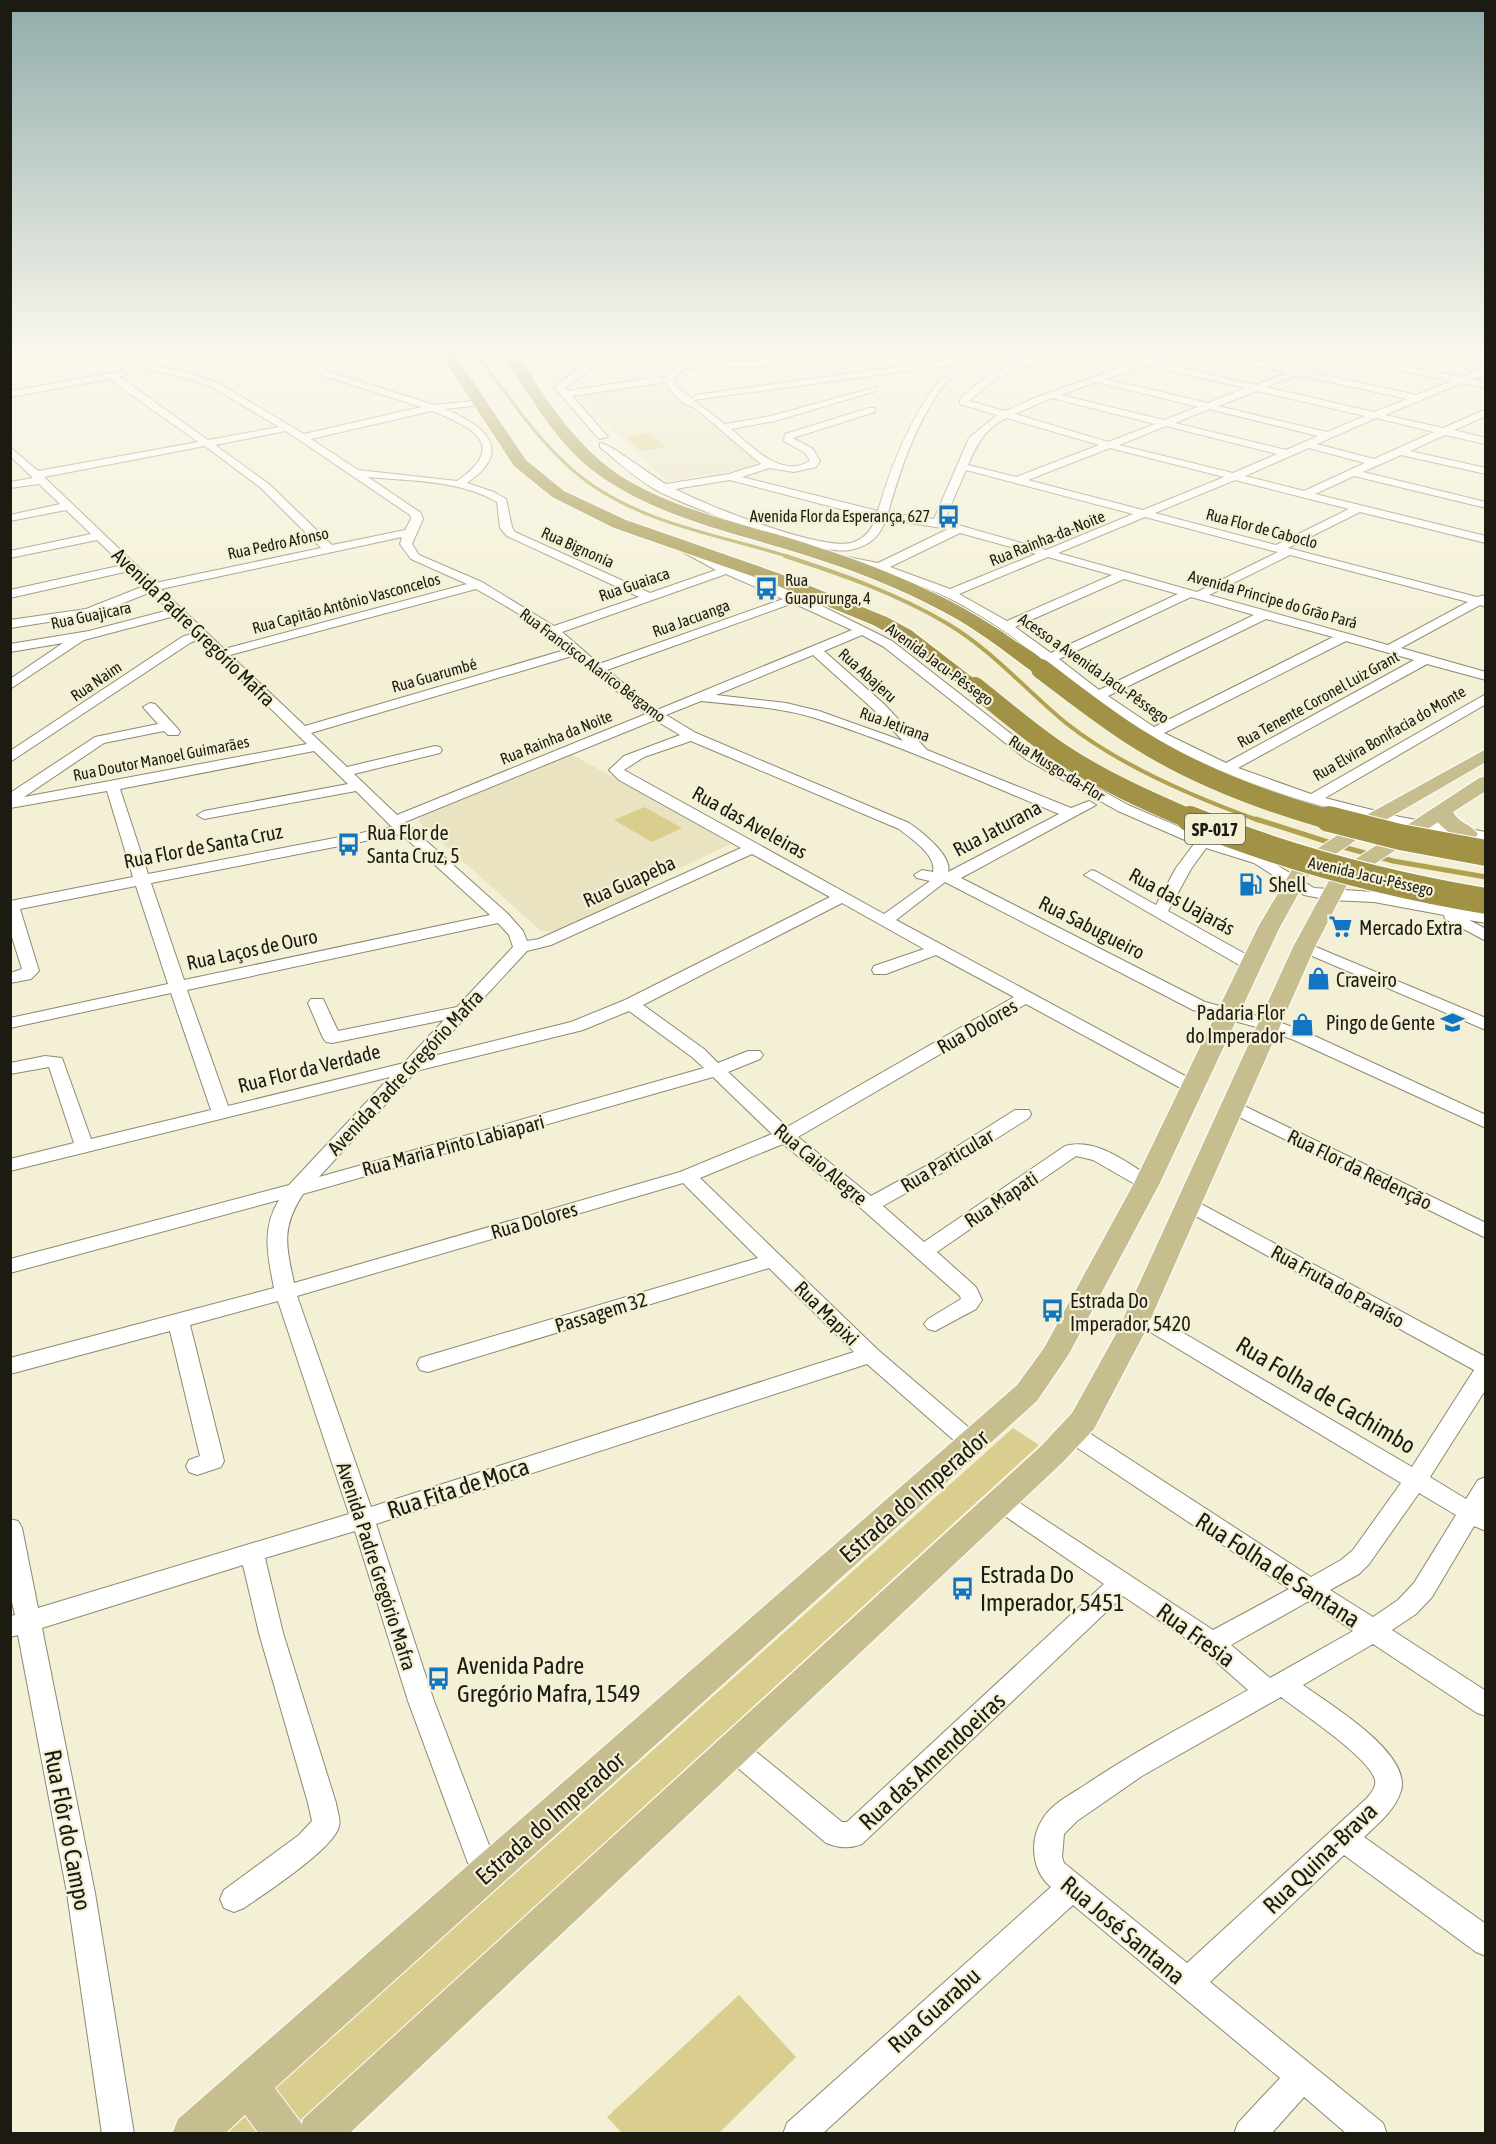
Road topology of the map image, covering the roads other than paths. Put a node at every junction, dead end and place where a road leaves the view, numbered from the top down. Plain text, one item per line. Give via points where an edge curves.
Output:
1 (161, 452) edge
2 (218, 452) edge
3 (323, 452) edge
4 (487, 452) edge
5 (512, 452) edge
6 (583, 452) edge
7 (615, 452) edge
8 (753, 452) edge
9 (807, 452) edge
10 (905, 452) edge
11 (967, 452) edge
12 (1091, 452) edge
13 (1137, 452) edge
14 (1280, 452) edge
15 (1293, 452) edge
16 (1336, 452) edge
17 (1402, 452) joint
18 (12, 453) edge
19 (1288, 454) junction
20 (1377, 463) junction
21 (769, 465) junction
22 (961, 466) junction
23 (1485, 471) edge
24 (354, 472) junction
25 (1355, 473) junction
26 (38, 477) junction
27 (730, 477) junction
28 (1235, 477) junction
29 (1016, 481) junction
30 (10, 485) edge
31 (458, 485) junction
32 (661, 488) junction
33 (1306, 494) junction
34 (1485, 505) edge
35 (68, 506) junction
36 (1359, 508) junction
37 (1145, 514) junction
38 (880, 515) junction
39 (10, 518) edge
40 (938, 523) junction
41 (744, 525) junction
42 (958, 529) junction
43 (410, 532) junction
44 (99, 536) junction
45 (1485, 540) edge
46 (672, 543) junction
47 (328, 549) junction
48 (1283, 550) junction
49 (828, 552) junction
50 (1051, 553) junction
51 (10, 555) edge
52 (132, 567) junction
53 (880, 567) junction
54 (727, 570) junction
55 (1124, 574) junction
56 (478, 585) junction
57 (153, 587) junction
58 (951, 593) junction
59 (10, 594) edge
60 (1194, 595) junction
61 (649, 597) junction
62 (796, 598) junction
63 (1483, 600) edge
64 (178, 611) junction
65 (1264, 615) junction
66 (10, 624) edge
67 (1006, 626) junction
68 (864, 630) junction
69 (553, 631) junction
70 (202, 634) junction
71 (1343, 637) junction
72 (80, 638) junction
73 (10, 648) edge
74 (1390, 649) junction
75 (815, 650) junction
76 (574, 651) junction
77 (222, 653) junction
78 (1424, 660) junction
79 (1046, 664) junction
80 (598, 669) junction
81 (1485, 676) edge
82 (10, 685) edge
83 (1099, 695) junction
84 (699, 697) junction
85 (1485, 698) edge
86 (150, 707) dead end
87 (654, 714) junction
88 (303, 731) junction
89 (1153, 733) junction
90 (691, 736) junction
91 (318, 746) junction
92 (435, 750) dead end
93 (922, 753) junction
94 (1485, 754) edge
95 (10, 758) edge
96 (1228, 768) junction
97 (344, 772) junction
98 (1485, 776) edge
99 (1485, 782) edge
100 (112, 786) junction
101 (361, 786) junction
102 (1311, 800) junction
103 (10, 802) edge
104 (1089, 805) dead end
105 (1443, 809) junction
106 (1070, 813) junction
107 (204, 815) dead end
108 (1377, 817) junction
109 (399, 825) junction
110 (1418, 825) junction
111 (1477, 836) edge
112 (1203, 842) junction
113 (753, 848) junction
114 (929, 848) junction
115 (1485, 853) edge
116 (922, 875) junction
117 (1092, 875) dead end
118 (944, 878) junction
119 (142, 880) junction
120 (1294, 884) junction
121 (920, 893) junction
122 (1330, 895) junction
123 (842, 897) junction
124 (1485, 901) edge
125 (11, 906) edge
126 (1444, 911) junction
127 (1160, 912) junction
128 (502, 917) junction
129 (1485, 918) edge
130 (885, 921) junction
131 (1269, 927) junction
132 (1485, 936) edge
133 (1304, 947) junction
134 (521, 948) junction
135 (938, 949) junction
136 (1252, 964) junction
137 (880, 970) dead end
138 (10, 978) edge
139 (177, 987) junction
140 (1027, 997) junction
141 (317, 1003) dead end
142 (631, 1004) junction
143 (461, 1011) junction
144 (1222, 1012) junction
145 (10, 1023) edge
146 (1270, 1025) junction
147 (1485, 1025) edge
148 (754, 1055) dead end
149 (410, 1067) junction
150 (10, 1069) edge
151 (717, 1070) junction
152 (1194, 1088) junction
153 (1234, 1107) junction
154 (220, 1113) junction
155 (1022, 1114) dead end
156 (1485, 1122) edge
157 (785, 1136) junction
158 (84, 1146) junction
159 (10, 1165) edge
160 (687, 1176) junction
161 (1147, 1183) junction
162 (296, 1189) junction
163 (1190, 1204) junction
164 (870, 1205) junction
165 (1485, 1231) edge
166 (923, 1252) junction
167 (774, 1260) junction
168 (10, 1266) edge
169 (285, 1292) junction
170 (1139, 1316) junction
171 (178, 1321) junction
172 (934, 1324) dead end
173 (870, 1355) junction
174 (428, 1364) dead end
175 (10, 1366) edge
176 (1485, 1369) edge
177 (1072, 1433) junction
178 (973, 1444) junction
179 (209, 1469) dead end
180 (1416, 1480) junction
181 (1485, 1486) edge
182 (1000, 1502) junction
183 (1477, 1517) edge
184 (363, 1519) junction
185 (10, 1528) edge
186 (252, 1552) junction
187 (1122, 1583) junction
188 (1309, 1590) junction
189 (19, 1624) edge
190 (1372, 1631) junction
191 (1212, 1643) junction
192 (1275, 1687) junction
193 (1485, 1705) edge
194 (734, 1749) junction
195 (1343, 1838) junction
196 (486, 1874) junction
197 (1072, 1887) junction
198 (234, 1899) dead end
199 (1485, 1942) edge
200 (1187, 1983) junction
201 (1302, 2077) junction
202 (248, 2085) junction
203 (118, 2133) edge
204 (193, 2133) edge
205 (285, 2133) edge
206 (318, 2133) edge
207 (798, 2133) edge
208 (1249, 2133) edge
209 (1372, 2133) edge

1 - 26 street
2 - 47 street via 265,486
3 - 24 street, Rua Francisco Alarico Bérgamo
4 - 31 street via 482,466
5 - 46 highway, Avenida Jacu-Pêssego / SP-017 via 537,480 587,509
6 - 41 highway via 627,487 666,505 717,522
7 - 32 street
8 - 21 street
9 - 21 street via 815,461 812,465 794,469
10 - 38 street
11 - 22 street
12 - 29 street
13 - 28 street
14 - 19 street
15 - 19 street, Rua Rainha-da-Noite
16 - 20 street
17 - 20 street
17 - 23 street
18 - 26 street, Avenida Padre Gregório Mafra
19 - 28 street, Rua Rainha-da-Noite
20 - 25 street
21 - 27 street
22 - 29 street, Rua Flor de Caboclo
22 - 40 street
24 - 31 street
24 - 43 street, Rua Francisco Alarico Bérgamo via 415,513 417,519
25 - 33 street
25 - 34 street
26 - 30 street
26 - 35 street, Avenida Padre Gregório Mafra
27 - 32 street
27 - 38 street, Avenida Principe do Grão Pará
28 - 33 street
28 - 37 street, Rua Rainha-da-Noite
29 - 37 street, Rua Flor de Caboclo
31 - 61 street, Rua Bignonia via 498,498 505,506 503,516 511,534
32 - 41 street
33 - 36 street
35 - 39 street
35 - 44 street, Avenida Padre Gregório Mafra
36 - 45 street
36 - 48 street
37 - 48 street, Rua Flor de Caboclo
37 - 50 street, Rua Rainha-da-Noite
38 - 40 street, Avenida Principe do Grão Pará
38 - 49 street via 869,538
40 - 42 street, Avenida Principe do Grão Pará
41 - 49 highway, SP-017
42 - 50 street, Avenida Principe do Grão Pará
42 - 53 street
43 - 47 street, Rua Pedro Afonso
43 - 56 street, Rua Francisco Alarico Bérgamo via 406,544 415,557
44 - 51 street
44 - 52 street, Avenida Padre Gregório Mafra
46 - 54 street, Rua Musgo-da-Flor
46 - 124 highway, Avenida Jacu-Pêssego / SP-017, bridge via 772,577 880,621 904,634 1072,761 1167,810 1303,860
47 - 57 street, Rua Pedro Afonso
48 - 60 street
48 - 63 street, Rua Flor de Caboclo
49 - 53 street, Acesso a Avenida Jacu-Pêssego
49 - 79 highway, SP-017 via 947,606
50 - 55 street, Avenida Principe do Grão Pará
50 - 58 street, Rua Rainha-da-Noite
52 - 57 street, Avenida Padre Gregório Mafra
52 - 59 street
53 - 58 street, Acesso a Avenida Jacu-Pêssego
54 - 61 street, Rua Guaiaca
54 - 62 street, Rua Musgo-da-Flor
55 - 60 street, Avenida Principe do Grão Pará
55 - 67 street
56 - 69 street, Rua Francisco Alarico Bérgamo
56 - 77 street, Rua Capitão Antônio Vasconcelos
57 - 64 street, Avenida Padre Gregório Mafra
57 - 66 street, Rua Pedro Afonso via 89,612
58 - 67 street, Acesso a Avenida Jacu-Pêssego
60 - 65 street, Avenida Principe do Grão Pará
60 - 79 street
61 - 69 street, Rua Guaiaca
62 - 68 street, Rua Musgo-da-Flor
62 - 80 street, Rua Jacuanga
63 - 74 street
64 - 70 street, Avenida Padre Gregório Mafra
64 - 72 street, Rua Guajicara
65 - 71 street, Avenida Principe do Grão Pará
65 - 83 street
67 - 79 street, Acesso a Avenida Jacu-Pêssego
68 - 75 street, Rua Rainha da Noite
68 - 112 street, Rua Musgo-da-Flor via 911,660 1049,767 1123,808
69 - 76 street, Rua Francisco Alarico Bérgamo
70 - 77 street, Avenida Padre Gregório Mafra
70 - 95 street, Rua Naim via 186,640
71 - 74 street, Avenida Principe do Grão Pará
71 - 89 street
72 - 73 street, Rua Guajicara
72 - 82 street
74 - 78 street, Avenida Principe do Grão Pará
75 - 84 street, Rua Rainha da Noite
75 - 93 street, Rua Abajeru via 879,707
76 - 80 street, Rua Francisco Alarico Bérgamo
76 - 88 street, Rua Guarumbé
77 - 88 street, Avenida Padre Gregório Mafra
78 - 81 street, Avenida Principe do Grão Pará
78 - 96 street, Rua Tenente Coronel Luiz Grant
79 - 83 street, Acesso a Avenida Jacu-Pêssego
79 - 115 highway, SP-017, bridge via 1096,711 1186,765 1274,801 1334,820
80 - 87 street, Rua Francisco Alarico Bérgamo
83 - 89 street, Acesso a Avenida Jacu-Pêssego
84 - 87 street, Rua Rainha da Noite
84 - 93 street, Rua Jetirana via 801,710
85 - 102 street, Rua Elvira Bonifacia do Monte
86 - 103 street via 170,729 100,740
87 - 90 street, Rua Francisco Alarico Bérgamo
87 - 109 street, Rua Rainha da Noite
88 - 91 street, Avenida Padre Gregório Mafra
89 - 96 street, Acesso a Avenida Jacu-Pêssego
90 - 113 street, Rua das Aveleiras via 630,760 616,770
90 - 114 street, Rua Francisco Alarico Bérgamo via 879,814 915,832
91 - 97 street, Avenida Padre Gregório Mafra
91 - 100 street, Rua Doutor Manoel Guimarães
92 - 97 street
93 - 106 street, Rua Jetirana
94 - 108 main road, Estrada do Imperador
96 - 102 street, Acesso a Avenida Jacu-Pêssego
97 - 101 street, Avenida Padre Gregório Mafra
98 - 105 main road via 1450,796
99 - 105 main road
100 - 103 street, Rua Doutor Manoel Guimarães
100 - 119 street
101 - 107 street
101 - 109 street, Avenida Padre Gregório Mafra
102 - 108 street, Acesso a Avenida Jacu-Pêssego
104 - 106 street, Rua Jaturana
105 - 110 main road
105 - 111 main road via 1449,823
106 - 118 street, Rua Jaturana
108 - 110 street, Acesso a Avenida Jacu-Pêssego
108 - 120 main road, Estrada do Imperador via 1303,867
109 - 119 street, Rua Flor de Santa Cruz
109 - 128 street, Avenida Padre Gregório Mafra
110 - 111 street
110 - 122 main road via 1341,877
112 - 120 street, Rua Musgo-da-Flor via 1259,860
112 - 127 street
113 - 123 street, Rua das Aveleiras
113 - 134 street, Rua Guapeba via 545,942
114 - 116 street
114 - 118 street, Rua Francisco Alarico Bérgamo via 942,867
116 - 118 street, Rua Jaturana
116 - 121 street
117 - 127 street, Rua das Uajarás
118 - 121 street
118 - 144 street, Rua Sabugueiro via 1198,1006
119 - 125 street, Rua Flor de Santa Cruz
119 - 139 street
120 - 122 street, Rua Musgo-da-Flor
120 - 131 main road, Estrada do Imperador
121 - 130 street
122 - 126 street, Rua Musgo-da-Flor via 1374,897
122 - 133 main road
123 - 130 street, Rua das Aveleiras
123 - 142 street, Rua Flor da Verdade
125 - 138 street via 31,971
126 - 129 street, Rua Musgo-da-Flor
126 - 132 street
127 - 136 street, Rua das Uajarás
128 - 134 street, Avenida Padre Gregório Mafra via 517,934
128 - 139 street, Rua Laços de Ouro
130 - 135 street, Rua das Aveleiras
131 - 133 main road
131 - 136 main road, Estrada do Imperador
133 - 146 main road
133 - 147 street
134 - 143 street, Avenida Padre Gregório Mafra
135 - 137 street
135 - 140 street, Rua das Aveleiras
136 - 144 main road, Estrada do Imperador
139 - 145 street, Rua Laços de Ouro
139 - 154 street
140 - 152 street, Rua das Aveleiras
140 - 157 street, Rua Dolores
141 - 143 street via 332,1038
142 - 149 street, Rua Flor da Verdade via 557,1032
142 - 151 street, Rua Caio Alegre
143 - 149 street, Avenida Padre Gregório Mafra
144 - 146 street, Rua Sabugueiro
144 - 152 main road, Estrada do Imperador
146 - 153 main road
146 - 156 street, Rua Sabugueiro
148 - 151 street, Rua Maria Pinto Labiapari
149 - 154 street, Rua Flor da Verdade
149 - 162 street, Avenida Padre Gregório Mafra
150 - 158 street via 56,1062
151 - 157 street, Rua Caio Alegre
151 - 162 street, Rua Maria Pinto Labiapari
152 - 161 main road, Estrada do Imperador
153 - 163 main road
153 - 165 street, Rua Flor da Redenção
154 - 158 street, Rua Flor da Verdade
155 - 164 street, Rua Particular
157 - 160 street, Rua Dolores
157 - 164 street, Rua Caio Alegre
158 - 159 street, Rua Flor da Verdade
160 - 167 street, Rua Mapixi
160 - 169 street, Rua Dolores
161 - 166 street, Rua Mapati via 1092,1152 1072,1150
161 - 178 main road, Estrada do Imperador via 1038,1381
162 - 168 street, Rua Maria Pinto Labiapari
162 - 169 street, Avenida Padre Gregório Mafra via 277,1226
163 - 170 main road
163 - 176 street, Rua Fruta do Paraíso
164 - 166 street, Rua Caio Alegre
166 - 172 street, Rua Caio Alegre via 972,1297 969,1304
167 - 173 street, Rua Mapixi
167 - 174 street, Passagem 32
169 - 171 street, Rua Dolores
169 - 184 street, Avenida Padre Gregório Mafra
170 - 177 main road via 1098,1396
170 - 180 street, Rua Folha de Cachimbo
171 - 175 street, Rua Dolores
171 - 179 street
173 - 178 street, Rua Mapixi
173 - 184 street, Rua Fita de Moca
176 - 180 street
177 - 182 main road
177 - 188 street, Rua Folha de Santana
178 - 196 main road, Estrada do Imperador
180 - 183 street, Rua Folha de Cachimbo
180 - 188 street via 1361,1557
181 - 183 street, Rua José Santana
182 - 187 street, Rua Fresia
182 - 194 main road
183 - 190 street, Rua José Santana via 1423,1590 1407,1607
184 - 186 street, Rua Fita de Moca
184 - 196 street, Avenida Padre Gregório Mafra via 421,1701
185 - 189 street, Rua Flôr do Campo
186 - 189 street, Rua Fita de Moca
186 - 198 street via 326,1825 309,1844
187 - 191 street, Rua Fresia
187 - 194 street, Rua das Amendoeiras via 852,1835 836,1834
188 - 190 street, Rua Folha de Santana
188 - 191 street
189 - 203 street, Rua Flôr do Campo via 81,1893
190 - 192 street, Rua José Santana
190 - 193 street, Rua Folha de Santana
191 - 192 street, Rua Fresia
192 - 195 street, Rua Quina-Brava via 1372,1752 1389,1776 1388,1790 1377,1807
192 - 197 street, Rua José Santana via 1132,1768 1067,1812 1052,1827 1047,1857 1054,1872
194 - 206 main road
195 - 199 street
195 - 200 street, Rua Quina-Brava
196 - 202 main road, Estrada do Imperador
197 - 200 street, Rua José Santana
197 - 207 street, Rua Guarabu
200 - 201 street, Rua José Santana
201 - 208 street
201 - 209 street, Rua José Santana
202 - 204 main road, Estrada do Imperador
202 - 205 main road

